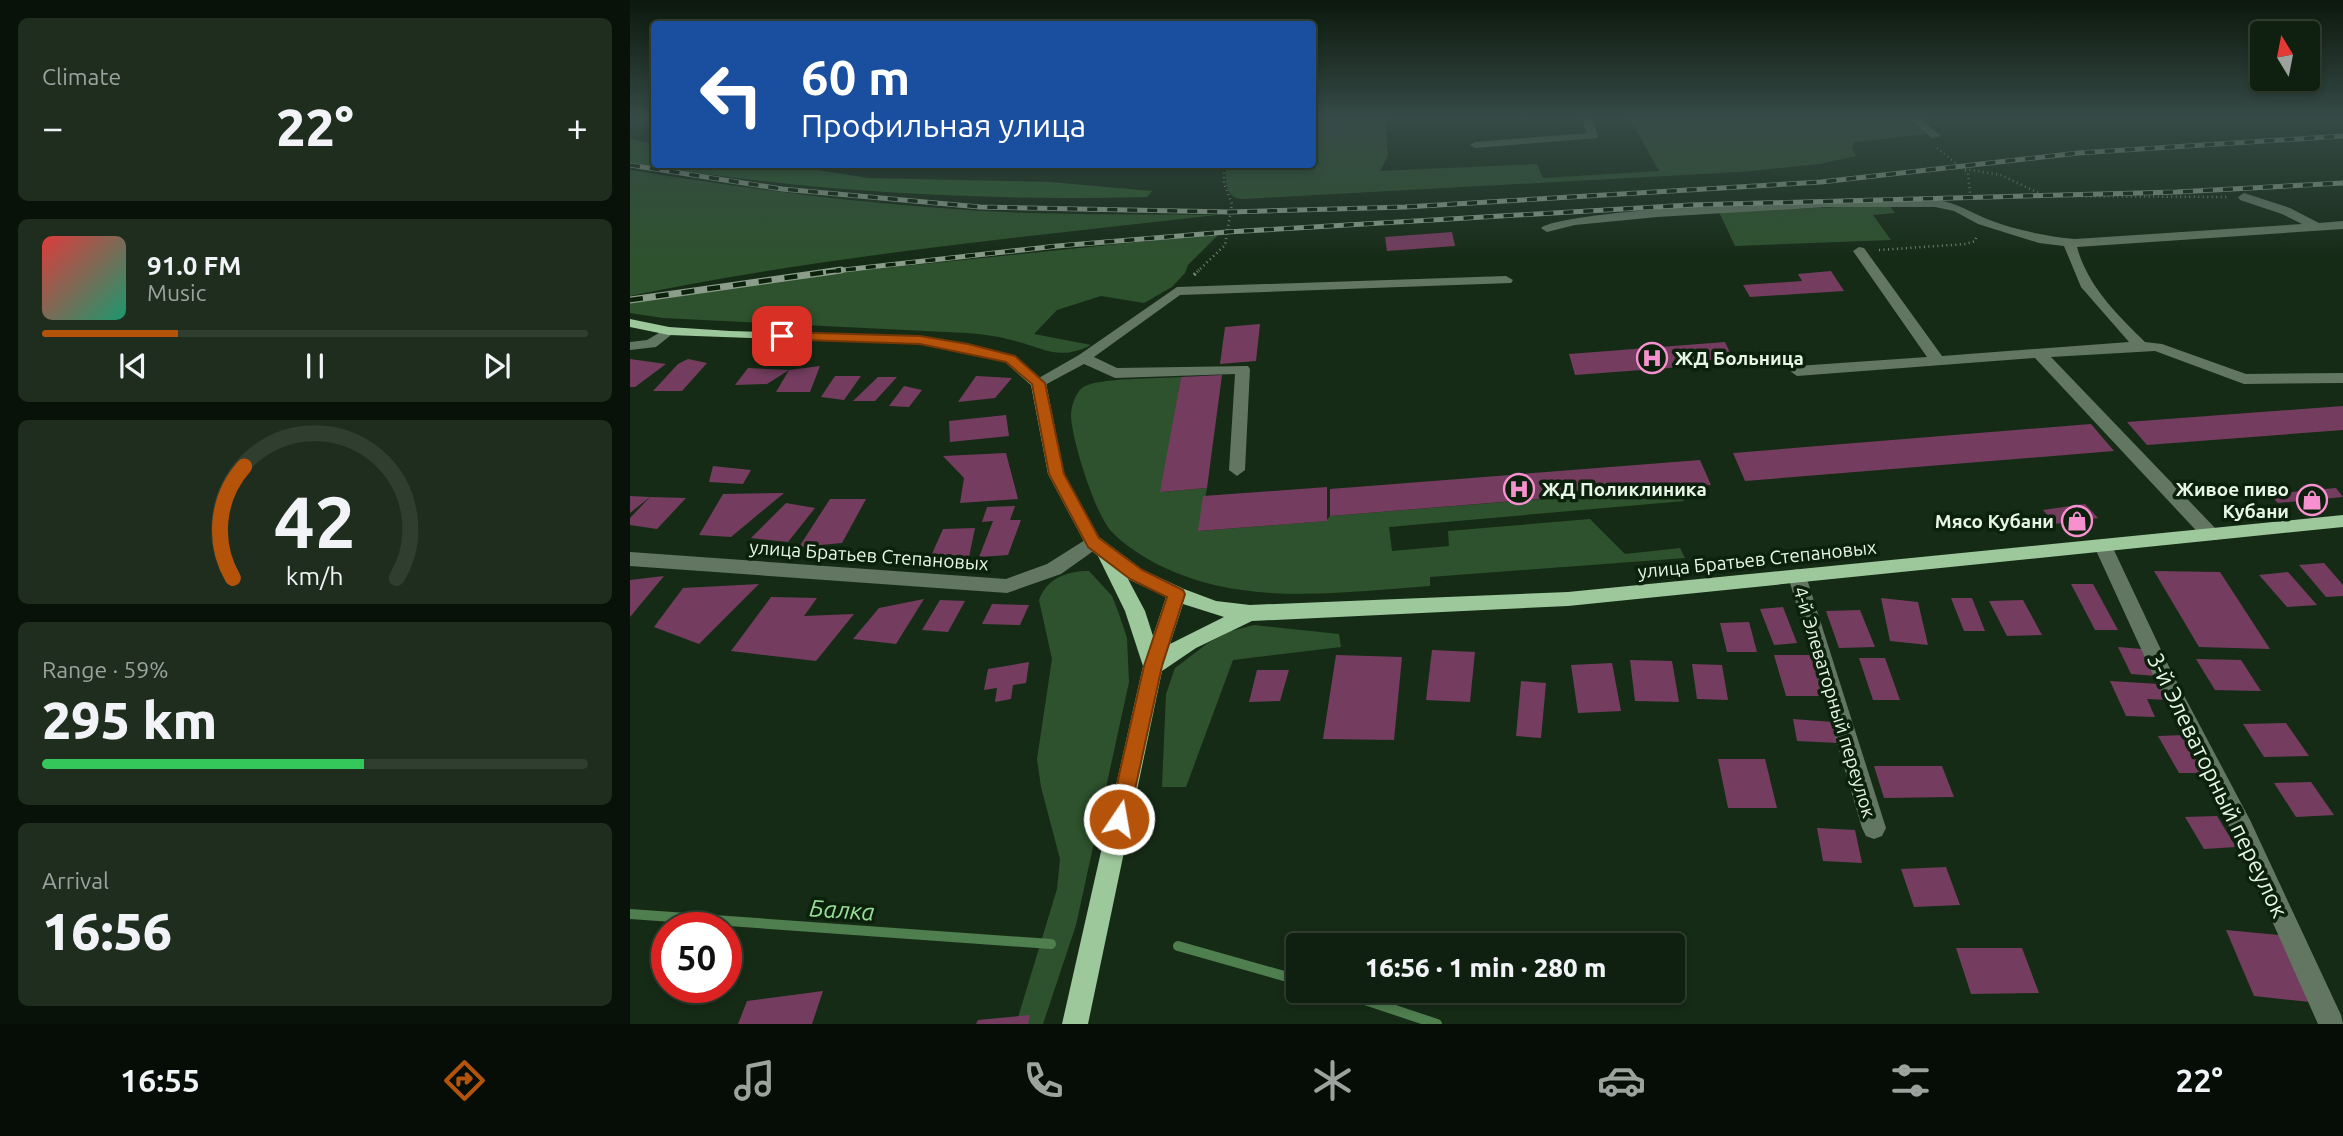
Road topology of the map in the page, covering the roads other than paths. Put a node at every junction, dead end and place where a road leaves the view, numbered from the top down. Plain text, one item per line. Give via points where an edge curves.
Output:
1 (2244, 197) road end
2 (2343, 225) edge
3 (2316, 226) junction
4 (1547, 228) dead end
5 (2070, 243) junction
6 (1859, 251) road end
7 (1506, 280) dead end
8 (630, 323) edge
9 (669, 331) junction
10 (630, 346) edge
11 (2141, 346) junction
12 (2039, 353) junction
13 (1084, 358) junction
14 (1937, 360) junction
15 (1797, 370) dead end
16 (2343, 378) edge
17 (1038, 383) junction
18 (1237, 470) dead end
19 (2343, 521) edge
20 (2211, 535) junction
21 (1098, 546) junction
22 (2103, 546) junction
23 (630, 559) edge
24 (1797, 576) junction
25 (1177, 594) junction
26 (1250, 613) junction
27 (1153, 666) junction
28 (1874, 828) dead end
29 (1075, 1024) edge
30 (2332, 1024) edge

1 - 3 street
2 - 3 street
3 - 5 street
4 - 5 street via 1657,213 1827,203 1935,203 2043,240
5 - 11 street via 2074,264 2098,302
6 - 14 street
7 - 13 street via 1177,291
8 - 9 main road
9 - 10 street via 655,342
9 - 17 main road via 920,340 1010,359
11 - 12 street
11 - 16 street via 2157,347 2244,379
12 - 14 street
12 - 20 street
13 - 17 street
13 - 18 street via 1115,373 1243,369
14 - 15 street
17 - 21 main road via 1056,474
19 - 20 main road, улица Братьев Степановых
20 - 22 main road, улица Братьев Степановых
21 - 23 street, улица Братьев Степановых via 1007,586
21 - 25 main road, улица Братьев Степановых via 1136,575
21 - 27 main road via 1130,600
22 - 24 main road, улица Братьев Степановых
22 - 30 street, 3-й Элеваторный переулок via 2242,828
24 - 26 main road, улица Братьев Степановых via 1568,599
24 - 28 street, 4-й Элеваторный переулок
25 - 26 main road, улица Братьев Степановых via 1215,608
25 - 27 main road
26 - 27 main road via 1180,647
27 - 29 main road

